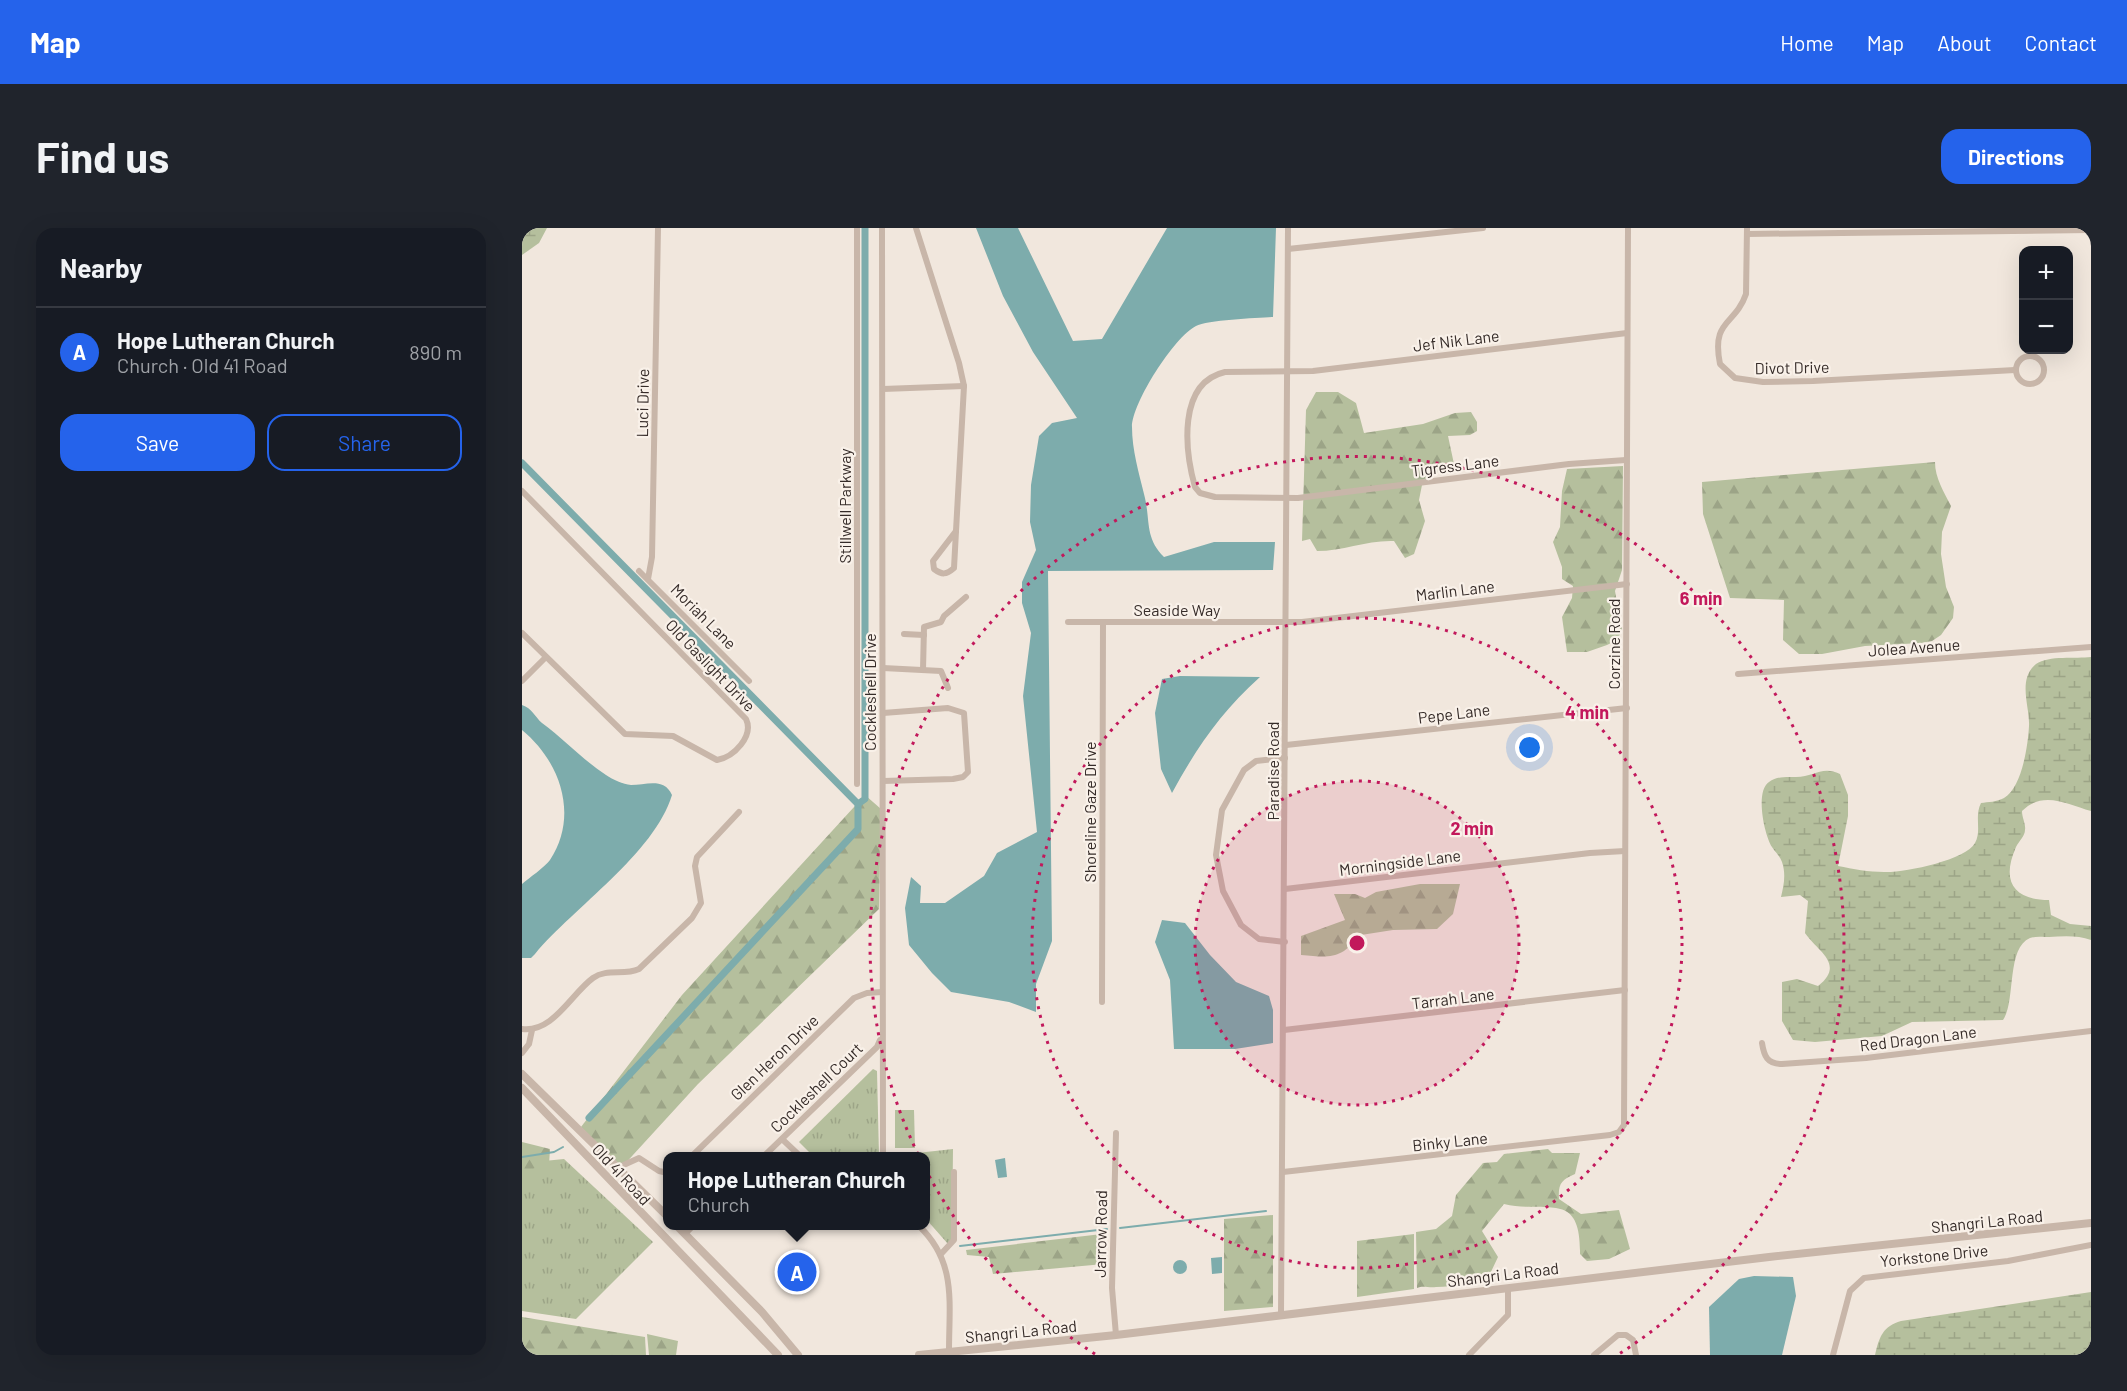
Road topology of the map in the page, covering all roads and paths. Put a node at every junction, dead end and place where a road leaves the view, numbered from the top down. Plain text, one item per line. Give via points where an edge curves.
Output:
1 (658, 228) edge
2 (857, 228) edge
3 (882, 228) edge
4 (916, 228) edge
5 (1288, 228) edge
6 (1483, 228) edge
7 (1628, 228) edge
8 (2066, 229) edge
9 (2091, 230) edge
10 (1747, 231) edge
11 (1288, 249) junction
12 (1627, 333) junction
13 (2015, 370) junction
14 (1287, 372) junction
15 (964, 386) junction
16 (883, 389) junction
17 (1626, 460) junction
18 (522, 491) edge
19 (1287, 498) junction
20 (956, 531) junction
21 (639, 571) dead end
22 (648, 579) junction
23 (1627, 584) junction
24 (966, 597) dead end
25 (1068, 622) dead end
26 (1103, 622) junction
27 (1287, 623) junction
28 (522, 633) edge
29 (904, 634) dead end
30 (924, 635) junction
31 (2091, 647) edge
32 (546, 657) junction
33 (883, 668) junction
34 (923, 670) junction
35 (1738, 674) dead end
36 (522, 681) edge
37 (749, 681) dead end
38 (948, 688) dead end
39 (1627, 708) junction
40 (883, 713) junction
41 (1286, 745) junction
42 (1286, 758) junction
43 (883, 781) junction
44 (857, 784) dead end
45 (739, 812) dead end
46 (1626, 851) junction
47 (1285, 889) junction
48 (1285, 942) junction
49 (1625, 990) junction
50 (882, 992) junction
51 (1102, 1002) dead end
52 (532, 1030) junction
53 (1284, 1030) junction
54 (522, 1031) edge
55 (2091, 1031) edge
56 (882, 1034) junction
57 (1762, 1043) dead end
58 (522, 1053) edge
59 (522, 1074) edge
60 (522, 1088) edge
61 (1619, 1132) joint
62 (1116, 1133) dead end
63 (782, 1139) junction
64 (696, 1152) edge
65 (768, 1152) edge
66 (796, 1152) edge
67 (883, 1152) edge
68 (617, 1168) junction
69 (663, 1172) edge
70 (954, 1172) dead end
71 (1283, 1172) junction
72 (663, 1211) edge
73 (2091, 1223) edge
74 (681, 1230) edge
75 (691, 1230) edge
76 (922, 1230) edge
77 (687, 1237) junction
78 (2091, 1245) edge
79 (676, 1250) junction
80 (941, 1254) junction
81 (1508, 1288) junction
82 (1281, 1314) junction
83 (1116, 1335) junction
84 (949, 1351) junction
85 (778, 1355) edge
86 (798, 1355) edge
87 (920, 1355) edge
88 (1469, 1355) edge
89 (1594, 1355) edge
90 (1636, 1355) edge
91 (1833, 1355) edge

1 - 22 street, Luci Drive via 652,547
2 - 44 street, Stillwell Parkway
3 - 16 street, Cockleshell Drive
4 - 15 street
5 - 11 street, Paradise Road
6 - 11 street
7 - 12 street, Corzine Road
8 - 9 street
8 - 10 street
10 - 13 street, Divot Drive via 1746,294 1724,322 1717,340 1720,364 1735,378 1813,381
11 - 14 street, Paradise Road
12 - 14 street, Jef Nik Lane
12 - 17 street, Corzine Road
13 - 13 street, Divot Drive via 2020,380 2034,384 2042,378 2044,368 2040,360 2031,356 2019,361
14 - 19 street, Paradise Road
14 - 19 street, Jef Nik Lane via 1232,371 1211,376 1196,395 1187,424 1193,479 1200,493 1215,497
15 - 16 street
15 - 20 street
16 - 33 street, Cockleshell Drive
17 - 19 street, Tigress Lane
17 - 23 street, Corzine Road
18 - 32 street, Old Gaslight Drive via 746,719 749,732 728,757 717,760 673,736 625,734
19 - 27 street, Paradise Road
20 - 20 street via 954,568 941,574 934,569 933,561
21 - 22 street, Moriah Lane
22 - 37 street, Moriah Lane
23 - 27 street, Marlin Lane
23 - 39 street, Corzine Road
24 - 30 street via 941,622 924,627
25 - 26 street, Seaside Way
26 - 27 street, Seaside Way
26 - 51 street, Shoreline Gaze Drive
27 - 41 street, Paradise Road
28 - 32 street, Old Gaslight Drive
29 - 30 street
30 - 34 street
31 - 35 street, Jolea Avenue
32 - 36 street
33 - 34 street
33 - 40 street, Cockleshell Drive
34 - 38 street via 941,671
39 - 41 street, Pepe Lane
39 - 46 street, Corzine Road
40 - 43 street, Cockleshell Drive
40 - 43 street via 948,708 964,713 968,772 953,779
41 - 42 street, Paradise Road
42 - 47 street, Paradise Road
42 - 48 street via 1256,761 1244,770 1222,810 1216,855 1223,891 1241,925 1259,939
43 - 50 street, Cockleshell Drive
45 - 52 street via 697,857 701,903 692,918 639,969 595,976 546,1024
46 - 47 street, Morningside Lane
46 - 49 street, Corzine Road
47 - 48 street, Paradise Road
48 - 53 street, Paradise Road
49 - 53 street, Tarrah Lane
49 - 61 street, Corzine Road via 1625,1117
50 - 56 street, Cockleshell Drive
50 - 64 street, Glen Heron Drive via 854,998
52 - 54 street
52 - 58 street
53 - 71 street, Paradise Road
55 - 57 street, Red Dragon Lane via 1782,1064 1764,1057
56 - 63 street, Cockleshell Court via 877,1047
56 - 67 street, Cockleshell Drive
59 - 68 street, Old 41 Road
60 - 79 street, Old 41 Road
61 - 71 street, Binky Lane via 1497,1150
62 - 83 street, Jarrow Road via 1112,1288
63 - 65 street, Cockleshell Court
63 - 66 street
68 - 69 street via 639,1158
68 - 72 street, Old 41 Road
70 - 80 street via 954,1240
71 - 82 street, Paradise Road
73 - 81 street, Shangri La Road
74 - 77 street
75 - 77 street
76 - 80 street
77 - 79 street
77 - 86 street via 762,1312
78 - 91 street, Yorkstone Drive via 1864,1278 1850,1291
79 - 85 street, Old 41 Road
80 - 84 street via 949,1275
81 - 82 street, Shangri La Road
81 - 88 street via 1508,1315
82 - 83 street, Shangri La Road
83 - 84 street, Shangri La Road
84 - 87 street, Shangri La Road
89 - 90 street via 1618,1335 1633,1340

